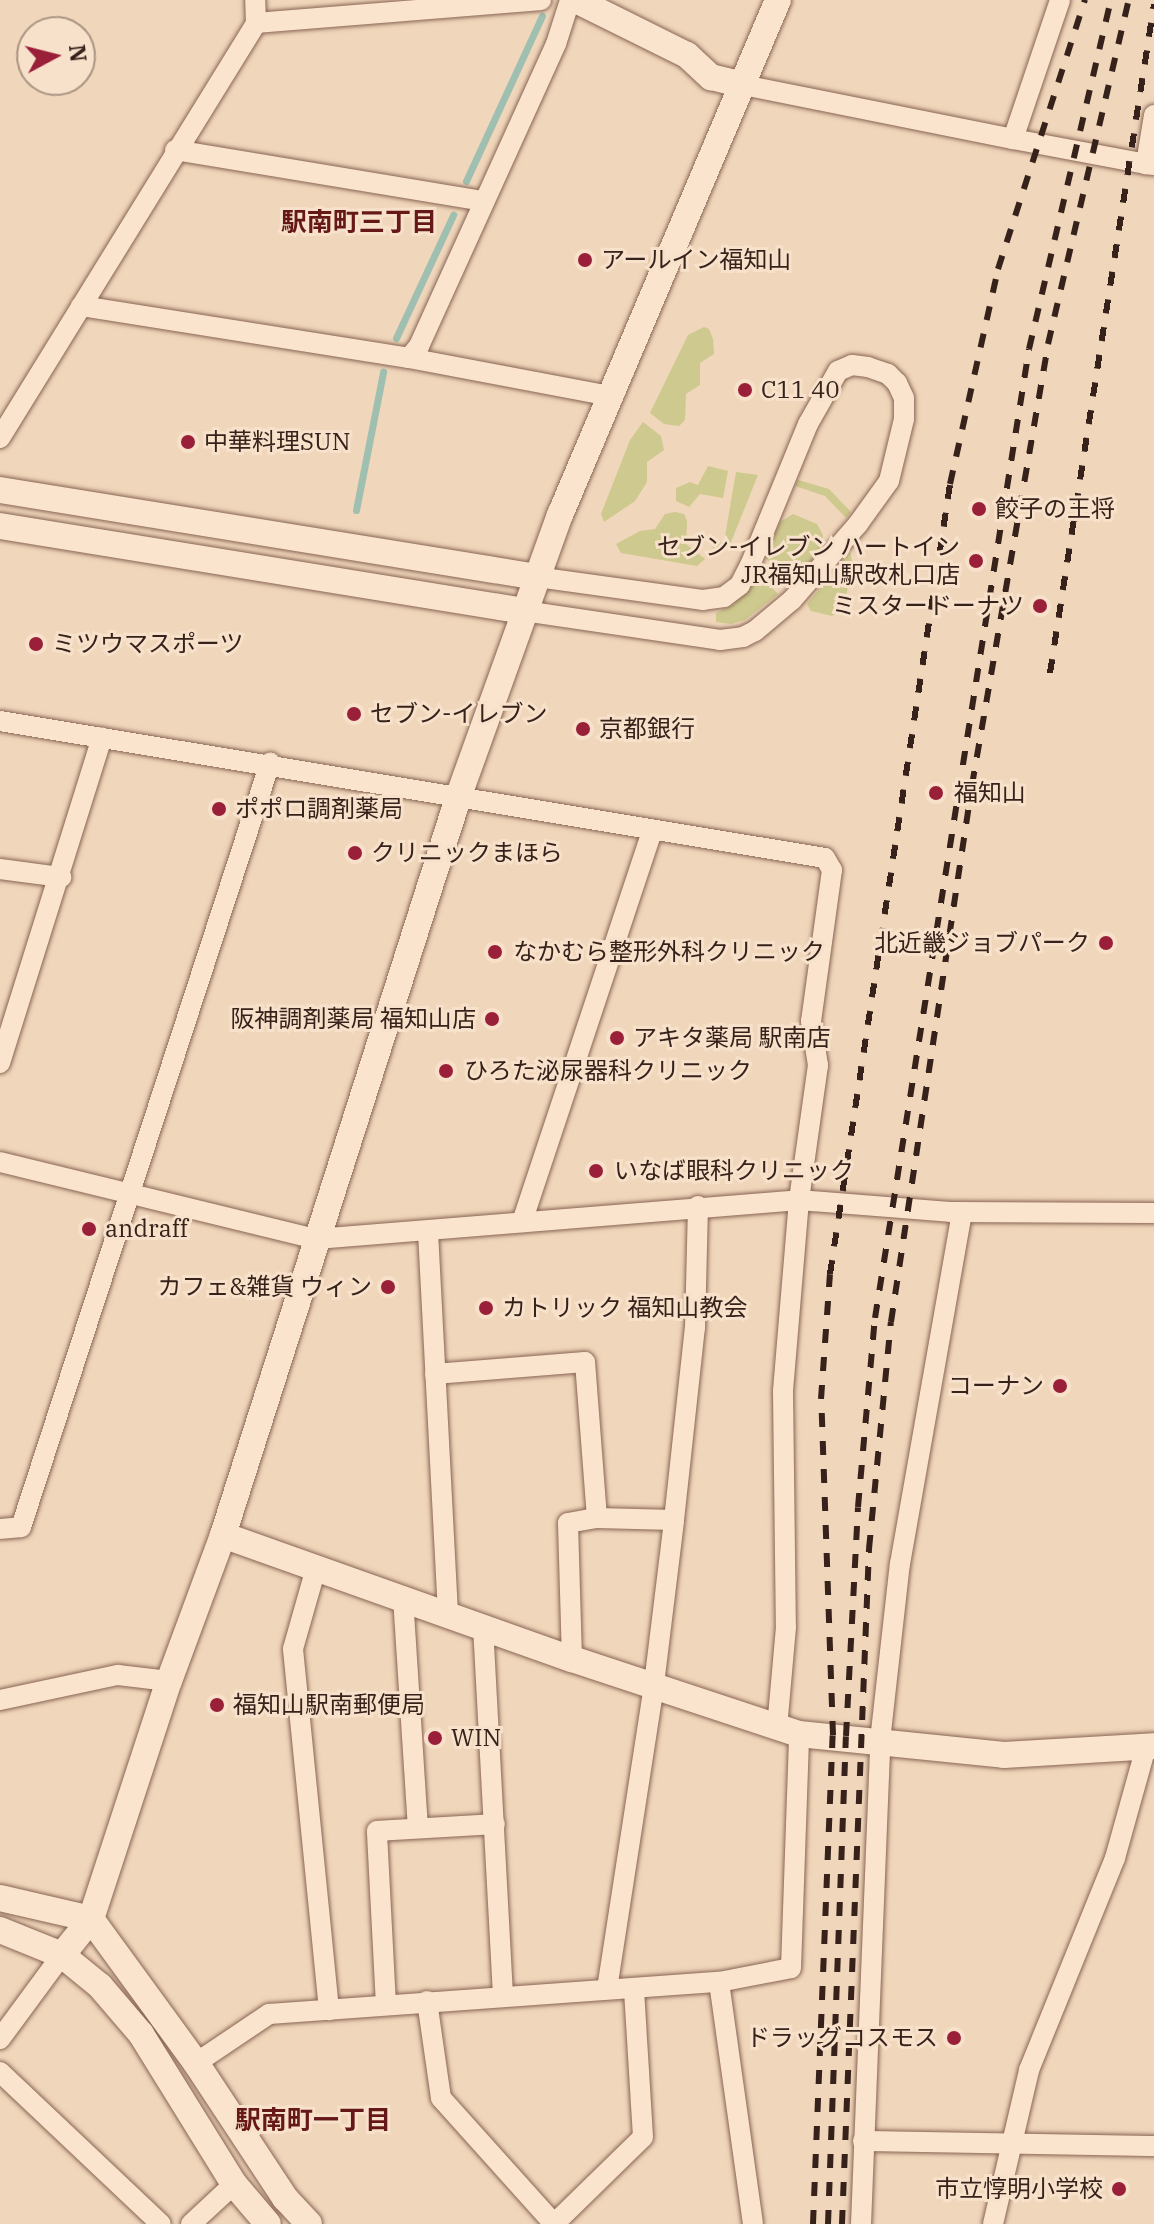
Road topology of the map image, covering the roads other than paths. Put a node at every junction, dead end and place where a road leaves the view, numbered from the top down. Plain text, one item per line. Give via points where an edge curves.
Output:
1 (255, 0) edge
2 (541, 0) edge
3 (573, 0) edge
4 (778, 0) edge
5 (1060, 0) edge
6 (256, 23) junction
7 (743, 85) junction
8 (1154, 115) edge
9 (1013, 139) junction
10 (175, 150) junction
11 (1150, 164) edge
12 (484, 201) junction
13 (81, 306) junction
14 (409, 358) junction
15 (611, 396) junction
16 (0, 438) edge
17 (0, 490) edge
18 (0, 526) edge
19 (537, 577) junction
20 (524, 611) junction
21 (0, 721) edge
22 (102, 738) junction
23 (270, 763) junction
24 (459, 795) junction
25 (652, 831) junction
26 (0, 869) edge
27 (61, 877) junction
28 (0, 1063) edge
29 (0, 1162) edge
30 (130, 1194) junction
31 (799, 1200) junction
32 (698, 1206) junction
33 (962, 1212) junction
34 (1154, 1213) edge
35 (522, 1222) junction
36 (428, 1232) junction
37 (316, 1239) junction
38 (435, 1374) junction
39 (597, 1518) junction
40 (674, 1520) junction
41 (0, 1529) edge
42 (223, 1535) junction
43 (316, 1568) junction
44 (403, 1597) junction
45 (448, 1615) junction
46 (483, 1626) junction
47 (572, 1659) junction
48 (169, 1681) junction
49 (654, 1684) junction
50 (0, 1700) edge
51 (788, 1730) junction
52 (880, 1741) junction
53 (1150, 1747) edge
54 (495, 1824) junction
55 (418, 1827) junction
56 (0, 1898) edge
57 (91, 1919) junction
58 (0, 1930) edge
59 (62, 1955) junction
60 (719, 1982) junction
61 (607, 1989) junction
62 (634, 1989) junction
63 (503, 1996) junction
64 (427, 2001) junction
65 (386, 2005) junction
66 (329, 2010) junction
67 (0, 2039) edge
68 (196, 2063) junction
69 (0, 2072) edge
70 (863, 2141) junction
71 (1014, 2145) junction
72 (1154, 2146) edge
73 (234, 2184) junction
74 (161, 2224) edge
75 (191, 2224) edge
76 (268, 2224) edge
77 (309, 2224) edge
78 (554, 2224) edge
79 (753, 2224) edge
80 (861, 2224) edge
81 (993, 2224) edge

1 - 6 street
2 - 6 street
3 - 7 street via 687,55 711,77
3 - 12 street
4 - 7 street
5 - 9 street
6 - 10 street
7 - 9 street
7 - 15 street
8 - 11 street
9 - 11 street
10 - 12 street
10 - 13 street
12 - 14 street
13 - 14 street
13 - 16 street
14 - 15 street
15 - 19 street
17 - 19 street
18 - 20 street
19 - 20 street
19 - 20 street via 703,600 724,597 740,585 808,424 838,371 852,365 868,367 897,383 904,398 904,419 889,481 792,600 755,631 720,640
20 - 24 street
21 - 22 street
22 - 23 street
22 - 27 street
23 - 24 street
23 - 30 street
24 - 25 street
24 - 37 street
25 - 31 street via 825,858 832,870 811,1021 818,1065
25 - 35 street
26 - 27 street
27 - 28 street
29 - 30 street
30 - 37 street
30 - 41 street via 21,1527
31 - 32 street
31 - 33 street
31 - 51 street via 783,1391
32 - 35 street
32 - 40 street via 695,1328
33 - 34 street
33 - 52 street via 900,1564
35 - 36 street
36 - 37 street
36 - 38 street
37 - 42 street
38 - 39 street via 585,1362
38 - 45 street
39 - 40 street
39 - 47 street via 568,1523
40 - 49 street
42 - 43 street
42 - 48 street
43 - 44 street
43 - 66 street via 293,1649
44 - 45 street
44 - 55 street
45 - 46 street
46 - 47 street
46 - 54 street
47 - 49 street
48 - 50 street via 118,1675
48 - 57 street
49 - 51 street
49 - 61 street
51 - 52 street
51 - 60 street via 791,1968
52 - 53 street via 1004,1755
52 - 70 street
53 - 71 street via 1115,1858 1029,2070
54 - 55 street
54 - 63 street
55 - 65 street via 377,1831
56 - 57 street
57 - 59 street
57 - 68 street
58 - 59 street
59 - 67 street
59 - 73 street via 100,1986 141,2034
60 - 62 street
60 - 79 street
61 - 62 street
61 - 63 street
62 - 78 street via 643,2137
63 - 64 street
64 - 65 street
64 - 78 street via 441,2098
65 - 66 street
66 - 68 street via 269,2014
68 - 77 street via 285,2198
69 - 74 street
70 - 71 street
70 - 80 street
71 - 72 street
71 - 81 street
73 - 75 street
73 - 76 street

